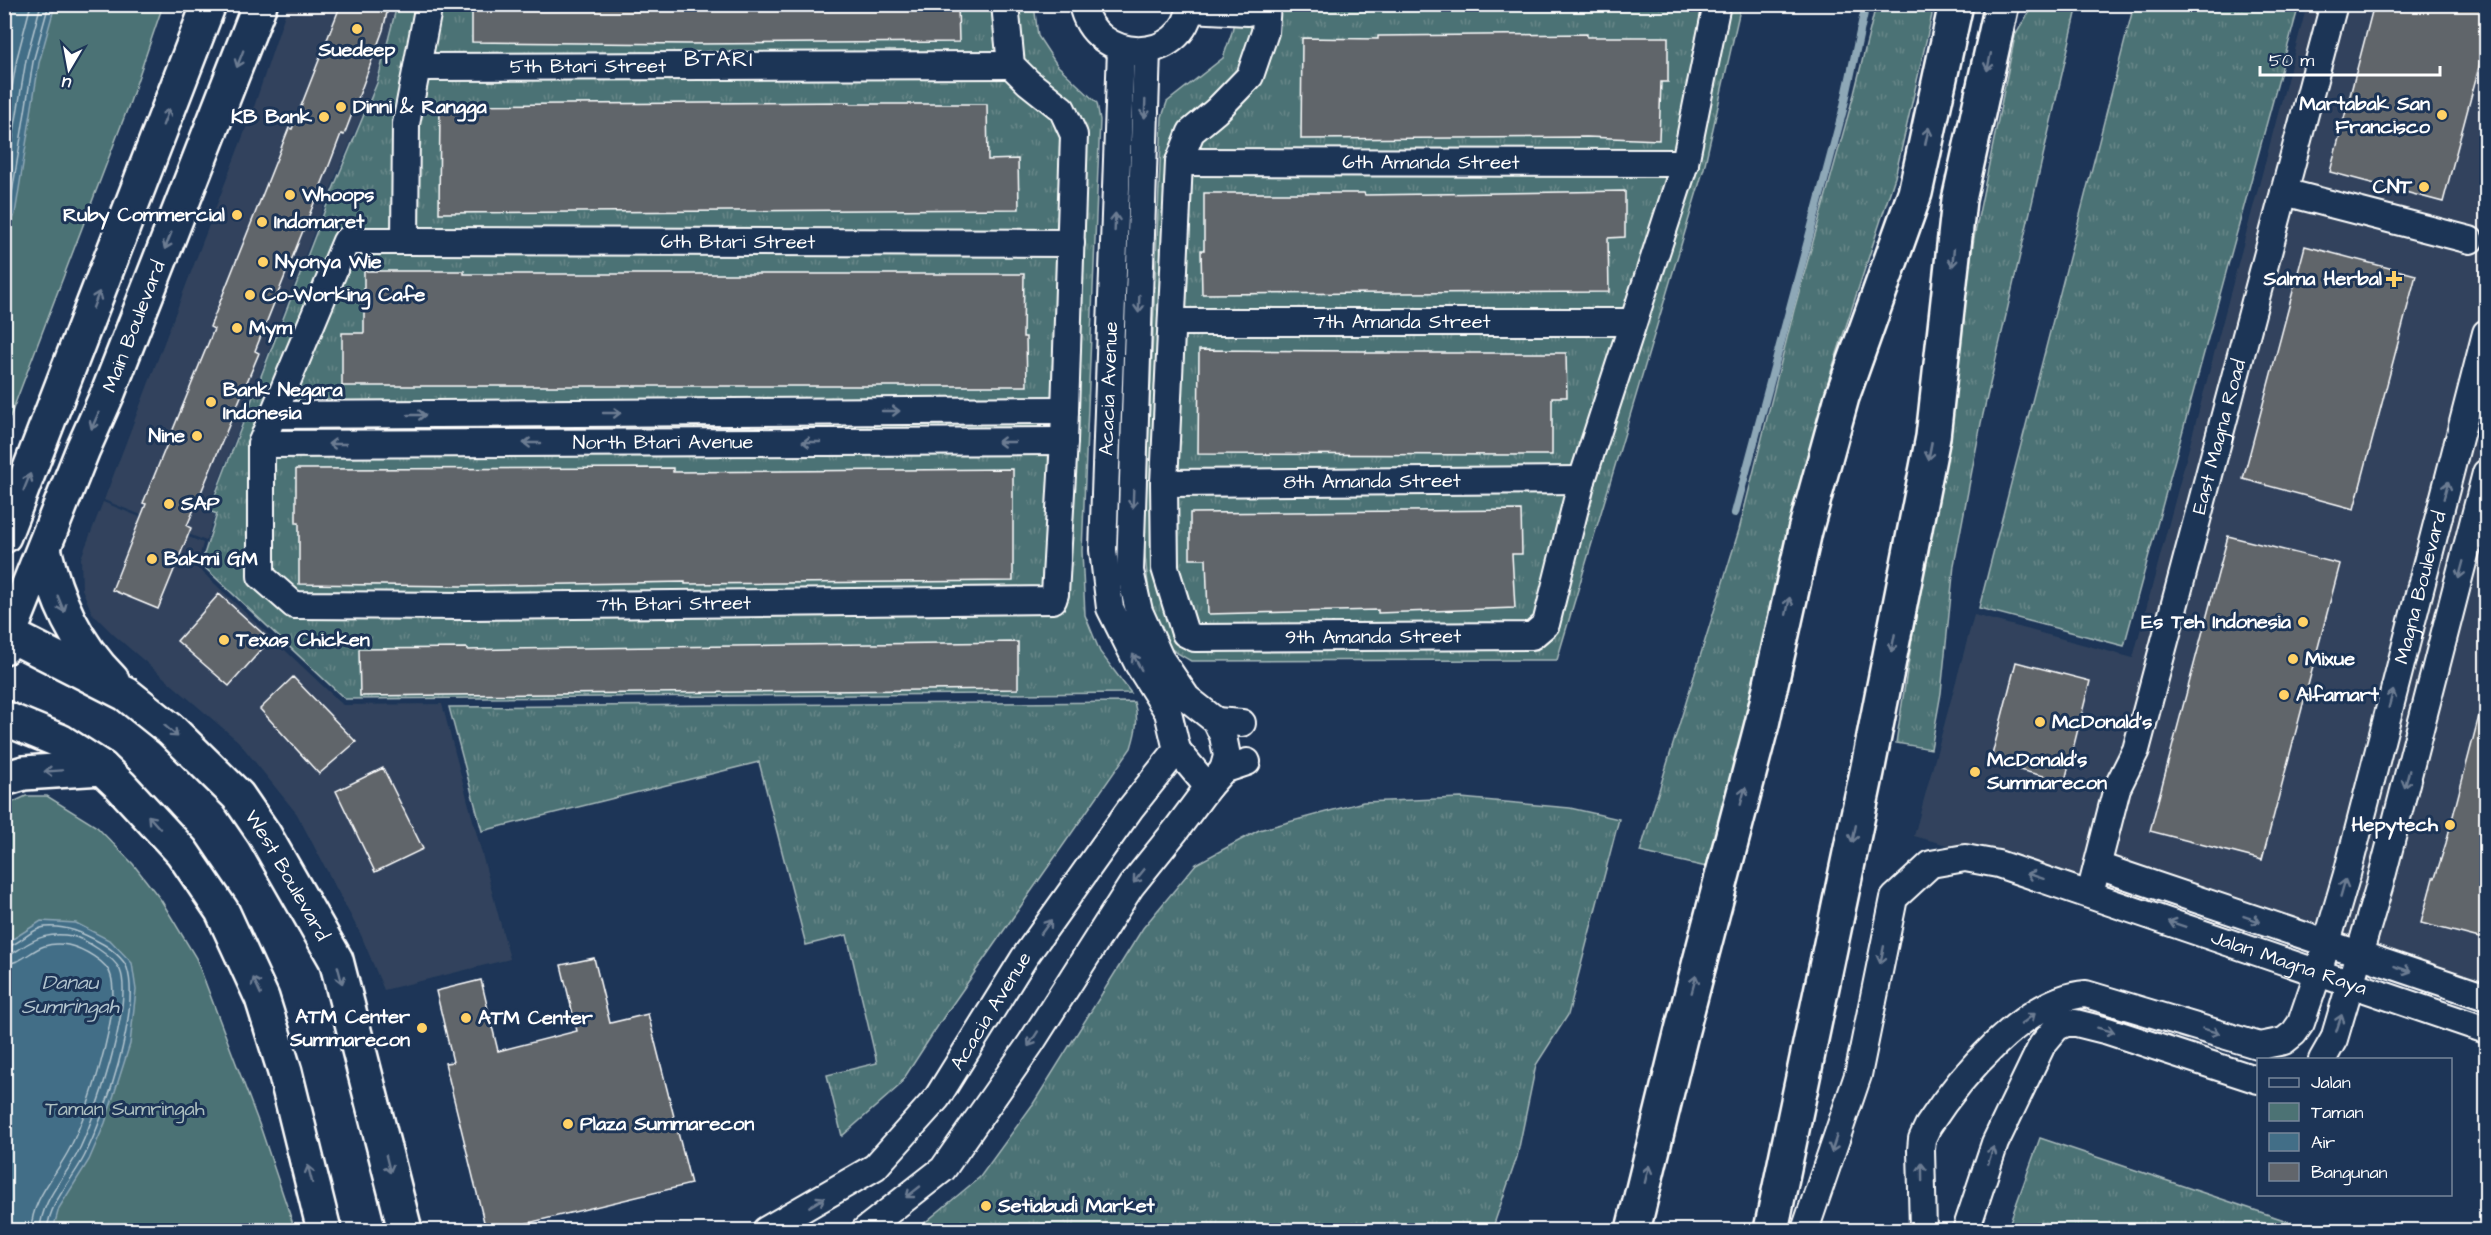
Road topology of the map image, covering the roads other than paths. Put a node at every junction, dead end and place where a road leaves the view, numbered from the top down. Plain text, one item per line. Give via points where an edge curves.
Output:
1 (209, 4) edge
2 (260, 4) edge
3 (429, 4) edge
4 (1005, 4) edge
5 (1082, 4) edge
6 (1258, 4) edge
7 (1267, 4) edge
8 (1717, 4) edge
9 (1956, 4) edge
10 (2002, 4) edge
11 (2334, 4) edge
12 (1191, 7) edge
13 (1121, 49) junction
14 (1147, 50) junction
15 (1011, 65) junction
16 (418, 67) junction
17 (1179, 162) junction
18 (1684, 163) junction
19 (2284, 192) junction
20 (2470, 240) dead end
21 (405, 241) junction
22 (1071, 243) junction
23 (1172, 322) junction
24 (1632, 322) junction
25 (2487, 333) edge
26 (1065, 410) junction
27 (274, 415) junction
28 (1064, 441) junction
29 (261, 444) junction
30 (2487, 473) edge
31 (1582, 480) junction
32 (1164, 483) junction
33 (4, 536) edge
34 (44, 549) junction
35 (6, 638) edge
36 (126, 694) junction
37 (1178, 705) junction
38 (4, 718) edge
39 (1216, 721) junction
40 (1242, 723) dead end
41 (1177, 750) junction
42 (102, 768) junction
43 (1226, 773) junction
44 (4, 779) edge
45 (2098, 866) junction
46 (2090, 894) junction
47 (2327, 944) junction
48 (2360, 955) junction
49 (2318, 973) junction
50 (2352, 984) junction
51 (2487, 997) edge
52 (2487, 1029) edge
53 (2323, 1058) edge
54 (2257, 1079) edge
55 (324, 1230) edge
56 (405, 1230) edge
57 (766, 1230) edge
58 (865, 1230) edge
59 (1633, 1230) edge
60 (1771, 1230) edge
61 (1805, 1230) edge
62 (1923, 1230) edge
63 (1966, 1230) edge

33 -> 1 main road
2 -> 34 main road, Main Boulevard
3 - 16 street
4 - 15 street
5 - 13 street via 1089,25 1098,36
6 - 12 street via 1248,12
7 - 17 street via 1265,32 1250,76 1191,132
8 - 18 street
59 -> 9 main road via 1762,724 1808,520 1842,397 1915,193
10 -> 60 main road via 1959,200 1933,437
11 - 19 street, East Magna Road
12 - 14 street via 1174,36
13 - 14 street
37 -> 13 street, Acacia Avenue via 1138,664 1110,608 1104,550
14 -> 37 street, Acacia Avenue via 1130,571 1139,611
15 - 16 street, 5th Btari Street
15 - 22 street via 1062,109 1074,135
16 - 21 street via 406,124
17 - 18 street, 6th Amanda Street
17 - 23 street
18 - 24 street
19 - 20 street
19 - 45 street, East Magna Road via 2136,750 2117,788
21 - 22 street, 6th Btari Street
21 - 27 street, 6th Btari Street via 346,241
22 - 26 street
23 - 24 street, 7th Amanda Street
23 - 32 street
24 - 31 street
47 -> 25 street, Magna Boulevard
27 -> 26 street, North Btari Avenue
26 - 28 street
27 - 29 street
28 -> 29 street, North Btari Avenue
28 - 29 street, 7th Btari Street via 1053,600 480,606 294,605 261,576
30 -> 48 street, Magna Boulevard
31 - 32 street, 8th Amanda Street
31 - 32 street, 9th Amanda Street via 1546,624 1532,636 1195,638 1185,633 1165,568
34 - 35 main road, Main Boulevard
34 -> 36 main road via 69,623 97,665
35 - 36 main road, West Boulevard
36 -> 56 main road, West Boulevard via 171,730 238,796 336,960
37 - 39 street, Acacia Avenue
37 - 41 street, Acacia Avenue
38 - 42 main road via 60,741
39 - 40 street
39 - 43 street via 1227,756
41 - 43 street, Acacia Avenue
57 -> 41 street, Acacia Avenue via 875,1167 937,1098 1024,958
42 -> 44 main road via 24,773
55 -> 42 main road via 285,1072 262,998 222,911 182,852
43 -> 58 street via 1131,886 1031,1043 943,1168
45 - 46 street, East Magna Road
45 -> 47 street, Jalan Magna Raya
49 -> 46 street, Jalan Magna Raya
46 -> 61 street, Jalan Magna Raya via 1998,864 1965,858 1931,864 1894,898 1858,1075
47 - 48 street, Jalan Magna Raya
47 - 49 street, Magna Boulevard
48 - 50 street, Magna Boulevard
48 -> 51 street, Jalan Magna Raya
49 - 50 street, Jalan Magna Raya
62 -> 49 street, Magna Boulevard via 1921,1150 1928,1126 1980,1058 2034,1014 2069,995 2086,994 2259,1046 2272,1045 2284,1041 2301,1023
50 - 52 street, Jalan Magna Raya
53 -> 50 street, Magna Boulevard via 2334,1040
63 -> 54 street via 1995,1143 2042,1045 2057,1027 2076,1023 2108,1031

